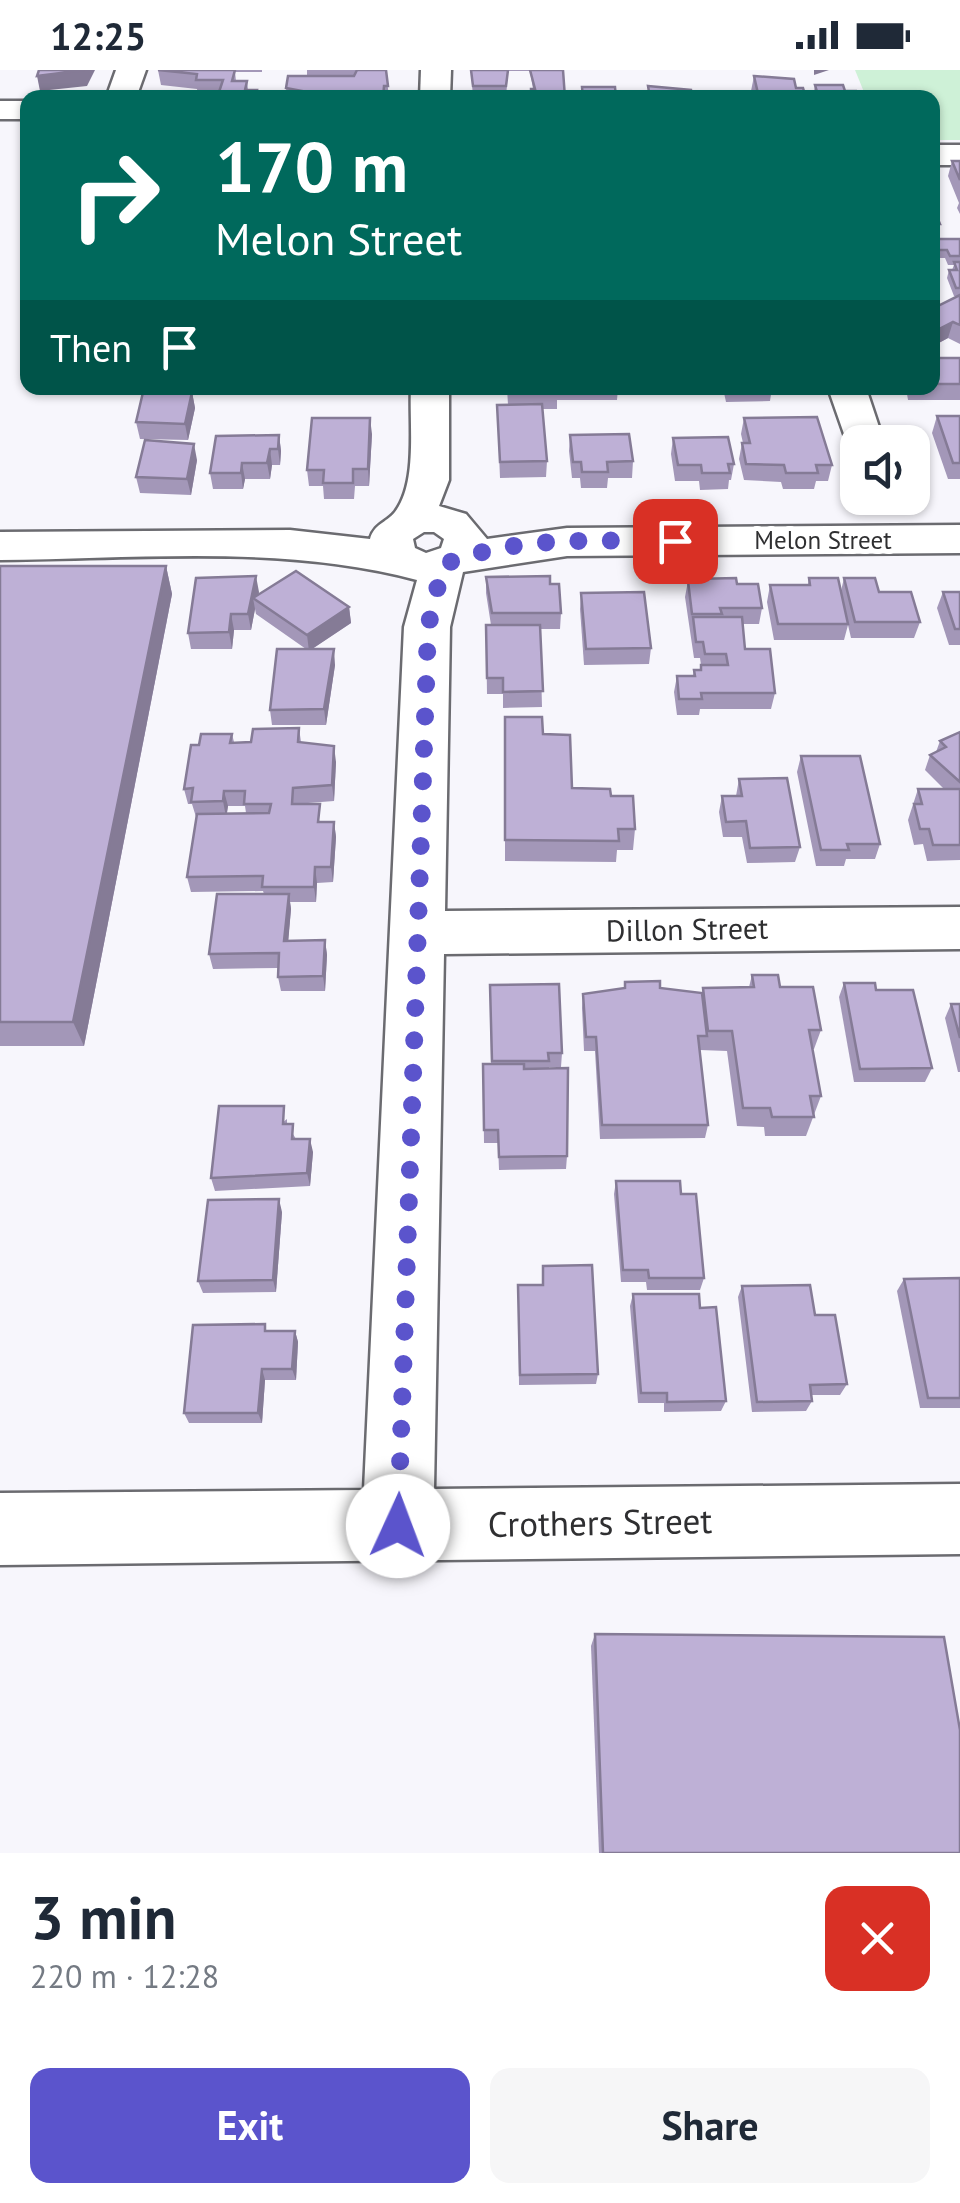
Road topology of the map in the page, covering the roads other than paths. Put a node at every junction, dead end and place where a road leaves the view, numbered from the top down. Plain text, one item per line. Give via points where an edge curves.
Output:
1 (430, 395) edge
2 (850, 395) edge
3 (859, 425) edge
4 (885, 515) edge
5 (892, 539) junction
6 (960, 539) edge
7 (428, 542) junction
8 (0, 546) edge
9 (960, 928) edge
10 (414, 933) junction
11 (960, 1519) edge
12 (398, 1526) junction
13 (0, 1529) edge

1 - 7 street
2 - 3 street
4 - 5 street
5 - 6 street, Melon Street
5 - 7 street, Melon Street
7 - 8 street, Melon Street
7 - 10 street
9 - 10 street, Dillon Street
10 - 12 street
11 - 12 street, Crothers Street
12 - 13 street, Crothers Street

